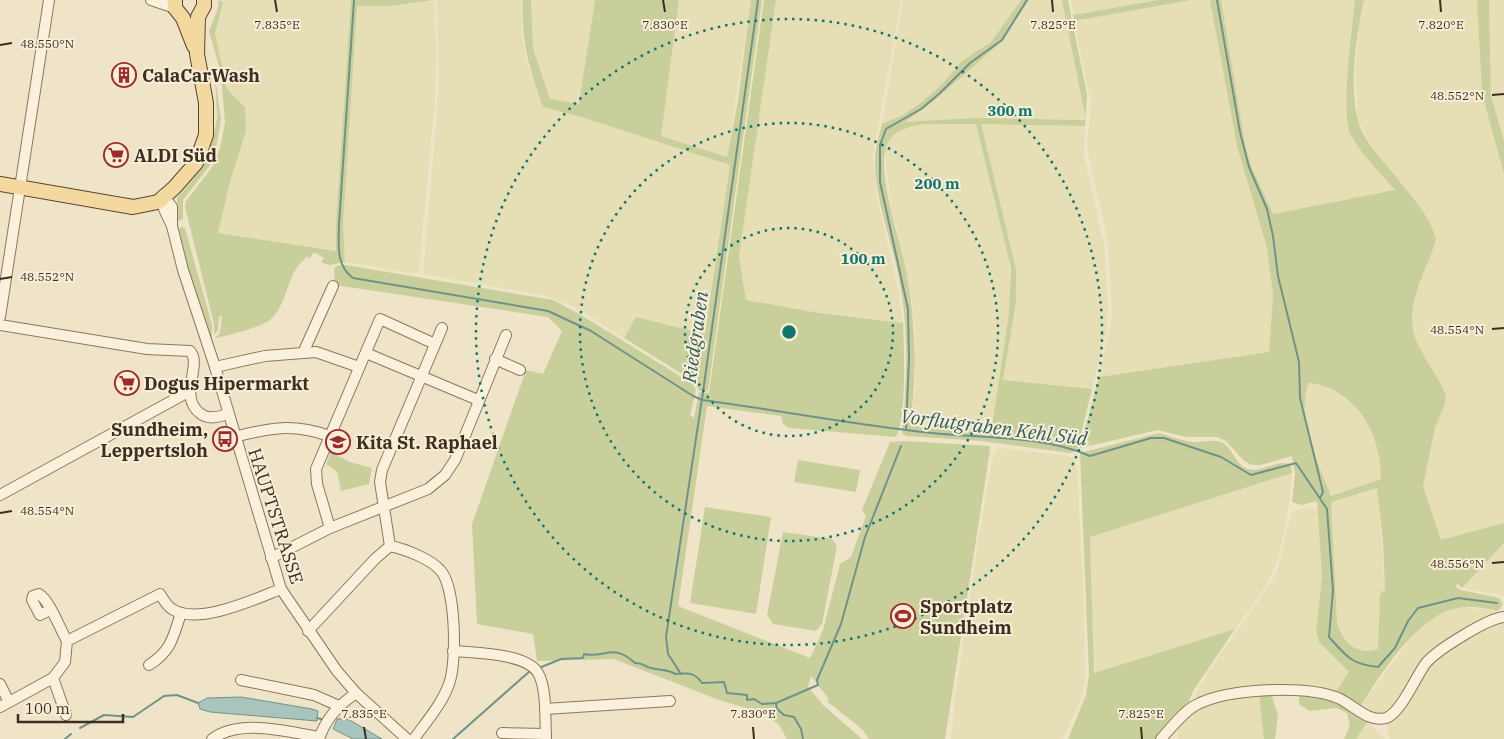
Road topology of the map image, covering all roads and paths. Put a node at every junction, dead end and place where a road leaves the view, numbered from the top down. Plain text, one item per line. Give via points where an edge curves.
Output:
1 (49, 0) edge
2 (151, 0) edge
3 (204, 0) edge
4 (178, 9) edge
5 (198, 18) junction
6 (197, 54) junction
7 (0, 184) edge
8 (21, 187) junction
9 (163, 195) junction
10 (332, 286) dead end
11 (0, 318) edge
12 (0, 325) edge
13 (442, 328) dead end
14 (506, 336) dead end
15 (435, 344) junction
16 (303, 353) junction
17 (366, 353) junction
18 (495, 359) junction
19 (215, 367) junction
20 (359, 367) junction
21 (520, 370) dead end
22 (422, 377) junction
23 (190, 392) junction
24 (478, 400) junction
25 (228, 414) junction
26 (329, 436) junction
27 (234, 437) junction
28 (0, 495) edge
29 (384, 506) junction
30 (330, 528) junction
31 (390, 546) junction
32 (271, 558) junction
33 (281, 589) junction
34 (50, 610) dead end
35 (181, 613) junction
36 (1504, 617) edge
37 (308, 631) junction
38 (67, 641) junction
39 (453, 651) junction
40 (149, 665) dead end
41 (53, 678) junction
42 (241, 680) dead end
43 (0, 684) edge
44 (356, 693) junction
45 (670, 701) dead end
46 (5, 704) edge
47 (339, 706) junction
48 (545, 709) junction
49 (66, 715) dead end
50 (502, 733) dead end
51 (546, 736) edge
52 (319, 738) edge
53 (212, 739) edge
54 (407, 739) edge
55 (414, 739) edge
56 (1161, 739) edge

1 - 8 street
2 - 4 street
3 - 5 main road
4 - 5 main road
4 - 6 main road
5 - 6 main road
6 - 9 main road via 206,103 204,146 186,176
7 - 8 main road
8 - 9 main road via 115,204
8 - 11 street
9 - 19 street, HAUPTSTRASSE via 172,207 172,226 183,270
10 - 16 street
12 - 23 street via 147,350 190,351 194,358
13 - 15 street
14 - 18 street
15 - 17 street via 380,319
15 - 22 street
16 - 19 street via 265,356
16 - 20 street via 316,352
17 - 20 street
17 - 22 street
18 - 21 street
18 - 24 street
19 - 25 street, HAUPTSTRASSE
20 - 26 street
22 - 24 street
22 - 29 street via 382,470 380,482
23 - 25 street via 194,407 204,416 212,418
23 - 28 street
24 - 29 street via 446,475 428,489
25 - 27 street, HAUPTSTRASSE
26 - 27 street, HAUPTSTRASSE via 299,427 271,428
26 - 30 street via 316,469
27 - 32 street, HAUPTSTRASSE
29 - 30 street
29 - 31 street
30 - 32 street
31 - 37 street
31 - 39 street via 413,552 440,570 451,598
32 - 33 street, HAUPTSTRASSE
33 - 35 street via 208,613
33 - 37 street, HAUPTSTRASSE
34 - 38 street
35 - 38 street via 170,609 160,594
35 - 40 street via 171,644
36 - 56 street via 1443,648 1427,662 1389,717 1370,717 1338,698 1315,692 1294,689 1266,691 1215,698 1200,704 1186,713
37 - 44 street, HAUPTSTRASSE
38 - 41 street via 65,662
39 - 48 street via 504,657 535,670
39 - 55 street via 450,681 445,694
41 - 46 street
41 - 49 street
42 - 47 street via 314,695
43 - 46 street
44 - 47 street
44 - 54 street, HAUPTSTRASSE
45 - 48 street
47 - 52 street
48 - 51 street
50 - 51 street
52 - 53 street via 254,728 226,732

